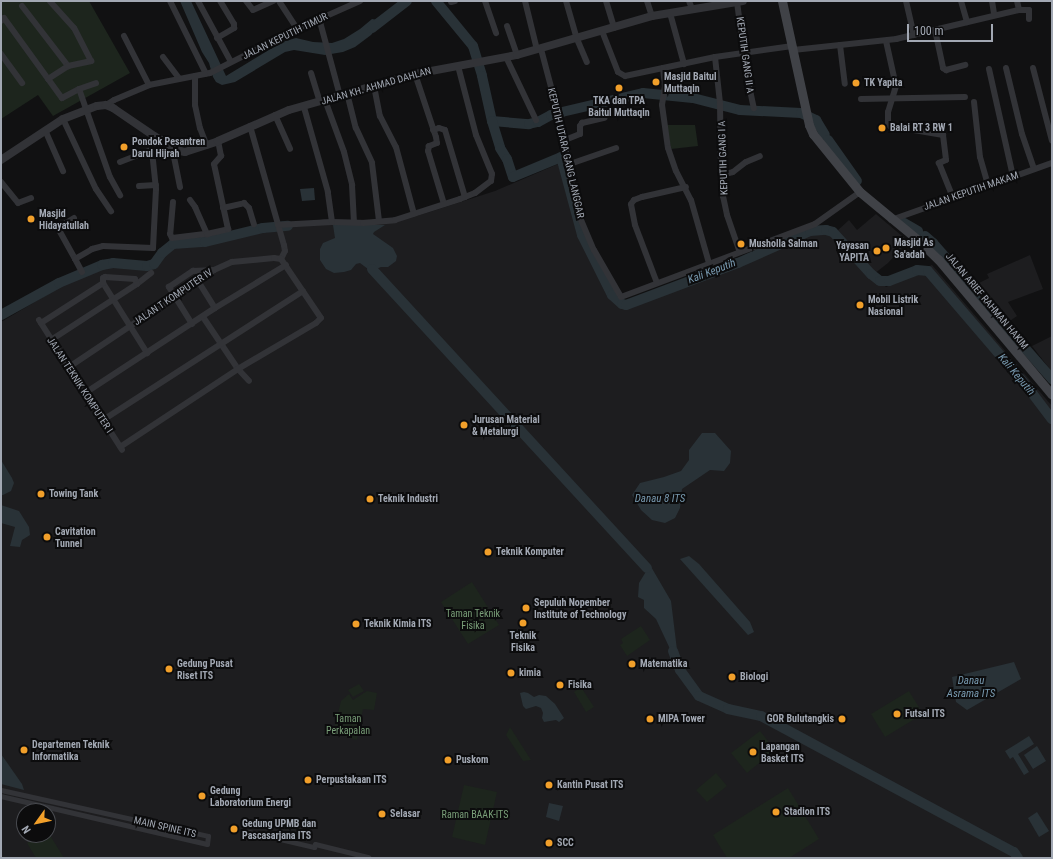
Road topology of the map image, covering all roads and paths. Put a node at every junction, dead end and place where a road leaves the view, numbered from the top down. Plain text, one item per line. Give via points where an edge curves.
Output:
1 (50, 1) edge
2 (170, 1) edge
3 (198, 1) edge
4 (220, 1) edge
5 (246, 1) edge
6 (279, 1) edge
7 (360, 1) edge
8 (485, 1) edge
9 (525, 1) edge
10 (566, 1) edge
11 (606, 1) edge
12 (648, 1) edge
13 (782, 1) edge
14 (906, 1) edge
15 (961, 1) edge
16 (992, 1) edge
17 (1017, 1) edge
18 (271, 2) edge
19 (740, 2) edge
20 (690, 5) edge
21 (22, 6) dead end
22 (1019, 10) junction
23 (670, 13) junction
24 (994, 14) junction
25 (652, 16) junction
26 (319, 18) junction
27 (1029, 19) dead end
28 (1, 20) edge
29 (967, 22) junction
30 (507, 26) dead end
31 (614, 28) junction
32 (297, 29) junction
33 (935, 30) junction
34 (602, 31) junction
35 (496, 33) dead end
36 (124, 36) dead end
37 (914, 36) junction
38 (217, 38) junction
39 (577, 39) junction
40 (886, 41) junction
41 (840, 45) junction
42 (793, 48) junction
43 (539, 49) junction
44 (1, 54) edge
45 (744, 54) junction
46 (517, 55) junction
47 (163, 57) dead end
48 (506, 57) junction
49 (715, 57) junction
50 (230, 62) junction
51 (587, 62) dead end
52 (684, 64) junction
53 (965, 65) dead end
54 (68, 66) junction
55 (458, 66) junction
56 (664, 68) junction
57 (1006, 68) dead end
58 (1033, 68) dead end
59 (989, 69) dead end
60 (208, 73) junction
61 (311, 73) dead end
62 (416, 74) junction
63 (195, 76) junction
64 (179, 78) junction
65 (48, 79) junction
66 (22, 82) dead end
67 (96, 83) dead end
68 (845, 84) dead end
69 (149, 85) junction
70 (374, 86) junction
71 (79, 89) junction
72 (343, 94) junction
73 (965, 97) dead end
74 (861, 99) dead end
75 (892, 100) junction
76 (323, 101) junction
77 (974, 102) dead end
78 (106, 105) junction
79 (304, 107) junction
80 (754, 108) dead end
81 (86, 109) junction
82 (275, 115) junction
83 (604, 118) dead end
84 (64, 119) junction
85 (536, 120) dead end
86 (250, 126) junction
87 (45, 130) junction
88 (433, 130) junction
89 (154, 136) junction
90 (565, 140) junction
91 (218, 141) junction
92 (1052, 141) edge
93 (206, 146) junction
94 (172, 147) junction
95 (616, 148) dead end
96 (290, 149) dead end
97 (152, 150) junction
98 (760, 156) dead end
99 (1, 160) edge
100 (120, 162) dead end
101 (1052, 163) edge
102 (567, 165) junction
103 (1034, 169) junction
104 (63, 171) dead end
105 (721, 174) junction
106 (1013, 176) junction
107 (1, 182) edge
108 (156, 185) junction
109 (988, 185) junction
110 (139, 186) dead end
111 (180, 186) dead end
112 (686, 187) junction
113 (860, 192) junction
114 (120, 195) dead end
115 (465, 197) junction
116 (953, 197) junction
117 (31, 198) dead end
118 (190, 200) dead end
119 (172, 202) dead end
120 (444, 204) junction
121 (223, 208) junction
122 (111, 211) dead end
123 (414, 214) junction
124 (74, 218) dead end
125 (891, 220) junction
126 (332, 222) junction
127 (354, 222) junction
128 (378, 222) junction
129 (254, 224) dead end
130 (279, 227) junction
131 (207, 234) junction
132 (740, 252) junction
133 (74, 259) junction
134 (281, 259) junction
135 (709, 263) junction
136 (286, 265) junction
137 (214, 270) junction
138 (82, 272) dead end
139 (151, 272) dead end
140 (198, 281) junction
141 (103, 283) junction
142 (657, 283) junction
143 (137, 284) junction
144 (303, 291) junction
145 (175, 296) junction
146 (112, 300) junction
147 (215, 308) junction
148 (203, 317) junction
149 (192, 324) junction
150 (129, 327) junction
151 (51, 340) junction
152 (221, 344) junction
153 (147, 353) junction
154 (69, 367) junction
155 (238, 369) junction
156 (249, 381) dead end
157 (85, 393) junction
158 (1052, 395) edge
159 (103, 420) junction
160 (1, 790) edge
161 (1, 796) edge
162 (33, 797) junction
163 (31, 803) joint
164 (56, 809) edge
165 (89, 810) junction
166 (88, 816) junction
167 (148, 823) junction
168 (146, 830) junction
169 (249, 832) dead end
170 (368, 857) edge

1 - 54 street via 74,28 91,61
2 - 60 street
3 - 38 street
4 - 38 street via 234,28
5 - 18 street via 253,10
6 - 32 street
7 - 26 street, JALAN KEPUTIH TIMUR
8 - 35 street
9 - 43 street, KEPUTIH UTARA GANG LANGGAR
10 - 39 street
11 - 31 street
12 - 25 street
13 - 42 main road, JALAN ARIEF RAHMAN HAKIM
14 - 37 street
15 - 29 street
16 - 24 street
17 - 22 street
19 - 20 street, JALAN KH. AHMAD DAHLAN
19 - 45 street, KEPUTIH GANG II A
20 - 23 street, JALAN KH. AHMAD DAHLAN
21 - 54 street
22 - 24 street
22 - 27 street via 1030,11
23 - 25 street, JALAN KH. AHMAD DAHLAN
23 - 52 street
24 - 29 street
25 - 31 street, JALAN KH. AHMAD DAHLAN
26 - 32 street, JALAN KEPUTIH TIMUR
26 - 72 street via 330,63
28 - 65 street via 4,18
29 - 33 street
30 - 46 street
31 - 34 street, JALAN KH. AHMAD DAHLAN
32 - 50 street, JALAN KEPUTIH TIMUR
33 - 37 street
33 - 53 street via 943,68 946,70
34 - 39 street, JALAN KH. AHMAD DAHLAN
34 - 56 street via 621,75
36 - 69 street
37 - 40 street
38 - 50 street
39 - 43 street, JALAN KH. AHMAD DAHLAN
39 - 51 street
40 - 41 street
40 - 75 street via 896,84
41 - 42 street
41 - 68 street
42 - 45 street
42 - 113 main road, JALAN ARIEF RAHMAN HAKIM via 809,125 820,144
43 - 46 street, JALAN KH. AHMAD DAHLAN
43 - 90 street, KEPUTIH UTARA GANG LANGGAR
44 - 66 street
45 - 49 street
45 - 80 street, KEPUTIH GANG II A
46 - 48 street, JALAN KH. AHMAD DAHLAN
47 - 64 street
48 - 55 street, JALAN KH. AHMAD DAHLAN
48 - 85 street
49 - 52 street
49 - 105 street, KEPUTIH GANG I A via 720,106
50 - 60 street, JALAN KEPUTIH TIMUR
52 - 56 street
54 - 65 street
55 - 62 street, JALAN KH. AHMAD DAHLAN
55 - 115 street via 476,135 492,174 489,184
56 - 112 street via 665,89 662,99 668,148 676,171
57 - 103 street via 1022,134
58 - 92 street
59 - 106 street
60 - 63 street, JALAN KEPUTIH TIMUR
61 - 76 street
62 - 70 street, JALAN KH. AHMAD DAHLAN
62 - 88 street
63 - 64 street, JALAN KEPUTIH TIMUR
63 - 93 street via 195,105
64 - 69 street, JALAN KEPUTIH TIMUR
65 - 71 street via 62,98
67 - 71 street
69 - 78 street, JALAN KEPUTIH TIMUR
70 - 72 street, JALAN KH. AHMAD DAHLAN
70 - 123 street via 380,116 396,147
71 - 81 street
72 - 76 street, JALAN KH. AHMAD DAHLAN
72 - 128 street via 372,163
73 - 75 street
74 - 75 street
75 - 116 street via 888,112 890,126 942,134 946,158 939,163
76 - 79 street, JALAN KH. AHMAD DAHLAN
76 - 127 street via 344,152 352,185
77 - 109 street via 980,157
78 - 81 street
78 - 89 street, JALAN KH. AHMAD DAHLAN
79 - 82 street, JALAN KH. AHMAD DAHLAN
79 - 126 street via 328,192
81 - 84 street
81 - 114 street via 110,178
82 - 86 street, JALAN KH. AHMAD DAHLAN
82 - 96 street
83 - 90 street via 581,124 580,134
84 - 87 street
84 - 122 street via 96,189
86 - 91 street, JALAN KH. AHMAD DAHLAN
86 - 130 street
87 - 99 street
87 - 104 street
88 - 115 street via 445,130
88 - 120 street via 436,144 429,146 428,151
89 - 94 street, JALAN KH. AHMAD DAHLAN
89 - 97 street
90 - 102 street, KEPUTIH UTARA GANG LANGGAR
91 - 93 street, JALAN KH. AHMAD DAHLAN
91 - 121 street via 221,156 214,164
93 - 94 street, JALAN KH. AHMAD DAHLAN via 185,152
94 - 111 street
95 - 102 street
97 - 100 street
97 - 108 street
98 - 105 street via 746,162 734,172
101 - 103 street, JALAN KEPUTIH MAKAM
102 - 142 street, KEPUTIH UTARA GANG LANGGAR via 586,235 621,297
103 - 106 street, JALAN KEPUTIH MAKAM
105 - 132 street, KEPUTIH GANG I A via 727,215
106 - 109 street, JALAN KEPUTIH MAKAM
107 - 117 street via 18,203
108 - 110 street
108 - 133 street via 153,248 97,247
109 - 116 street, JALAN KEPUTIH MAKAM
112 - 135 street
112 - 142 street via 642,197 633,201 631,206 635,225
113 - 125 main road, JALAN ARIEF RAHMAN HAKIM
113 - 132 street via 821,221
115 - 120 street
116 - 125 street, JALAN KEPUTIH MAKAM
118 - 131 street
119 - 131 street via 172,238
120 - 123 street
121 - 129 street via 244,203 248,205
121 - 131 street via 228,229
123 - 128 street
124 - 133 street via 59,227 59,230
125 - 158 main road, JALAN ARIEF RAHMAN HAKIM via 918,240 938,260
126 - 127 street
126 - 130 street
127 - 128 street
130 - 134 street via 285,250
132 - 135 street
133 - 138 street
134 - 136 street
134 - 137 street, JALAN T KOMPUTER IV via 232,262
135 - 142 street
136 - 144 street
136 - 147 street
137 - 140 street, JALAN T KOMPUTER IV
137 - 145 street via 193,271 169,286
139 - 143 street
140 - 145 street, JALAN T KOMPUTER IV
140 - 147 street
141 - 143 street via 105,277 135,279
141 - 146 street
141 - 151 street, JALAN TEKNIK KOMPUTER I via 40,321
143 - 146 street
144 - 152 street
144 - 155 street via 321,318 319,321
145 - 149 street
145 - 150 street, JALAN T KOMPUTER IV
146 - 150 street
146 - 151 street
147 - 148 street
148 - 149 street
148 - 152 street
149 - 153 street
150 - 153 street
150 - 154 street, JALAN T KOMPUTER IV
151 - 154 street, JALAN TEKNIK KOMPUTER I
152 - 155 street
152 - 159 street
153 - 157 street
154 - 157 street, JALAN TEKNIK KOMPUTER I
155 - 156 street
155 - 159 street, JALAN TEKNIK KOMPUTER I via 121,448
157 - 159 street, JALAN TEKNIK KOMPUTER I
160 - 162 street, MAIN SPINE ITS
161 - 163 street, MAIN SPINE ITS
162 - 163 street
162 - 165 street, MAIN SPINE ITS
164 - 166 street, MAIN SPINE ITS
165 - 166 street
165 - 167 street, MAIN SPINE ITS
166 - 168 street, MAIN SPINE ITS
167 - 168 street
167 - 168 street, MAIN SPINE ITS via 208,836 207,844
169 - 170 street

